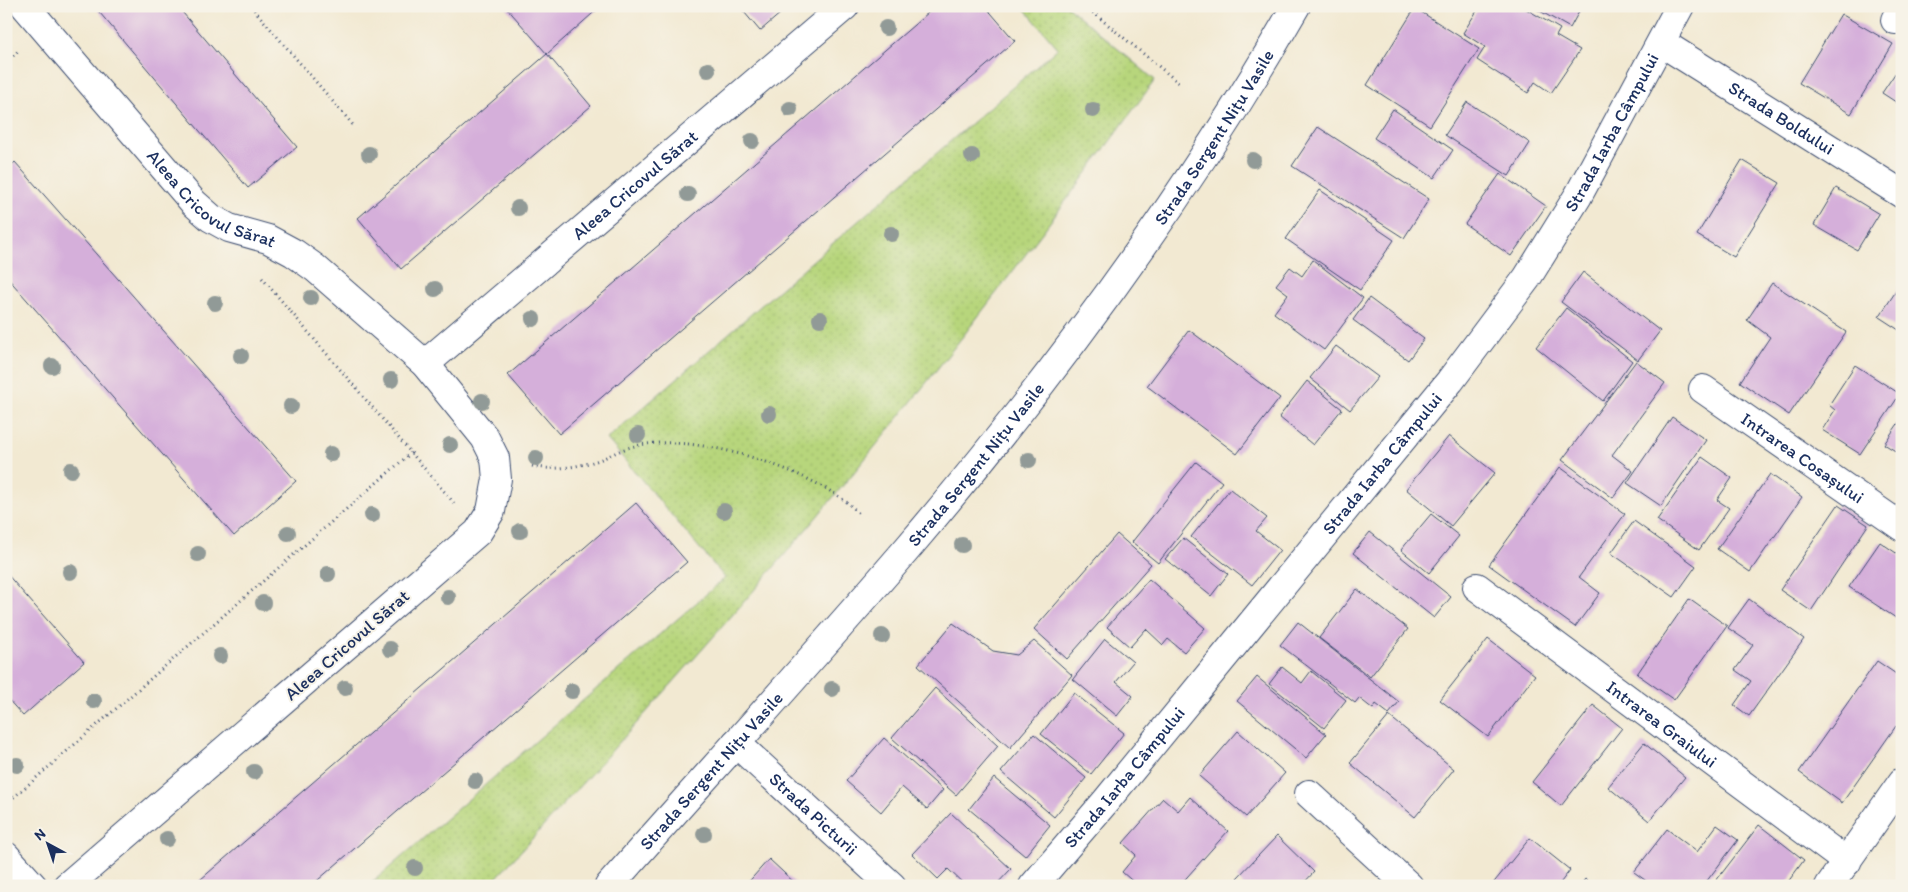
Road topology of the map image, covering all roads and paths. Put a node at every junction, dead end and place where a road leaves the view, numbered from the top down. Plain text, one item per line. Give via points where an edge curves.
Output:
1 (26, 6) edge
2 (251, 6) edge
3 (845, 6) edge
4 (1084, 6) edge
5 (1296, 6) edge
6 (1680, 6) edge
7 (1662, 43) junction
8 (1178, 83) dead end
9 (353, 125) dead end
10 (1902, 194) edge
11 (261, 277) dead end
12 (424, 364) junction
13 (1704, 389) dead end
14 (411, 453) junction
15 (495, 458) junction
16 (859, 513) dead end
17 (1902, 527) edge
18 (478, 532) junction
19 (1477, 587) dead end
20 (736, 743) junction
21 (1902, 782) edge
22 (1309, 794) dead end
23 (6, 804) edge
24 (6, 856) edge
25 (1847, 862) junction
26 (33, 886) edge
27 (67, 886) edge
28 (608, 886) edge
29 (892, 886) edge
30 (1033, 886) edge
31 (1409, 886) edge
32 (1829, 886) edge

1 - 12 street, Aleea Cricovul Sărat via 210,218 229,228 268,238 294,253
2 - 9 path
3 - 12 street, Aleea Cricovul Sărat
4 - 8 path
5 - 20 street, Strada Sergent Nițu Vasile via 1223,127 1054,367 906,549
6 - 7 street, Strada Iarba Câmpului
7 - 10 street, Strada Boldului
7 - 30 street, Strada Iarba Câmpului via 1578,196 1527,278 1462,365
11 - 14 path
12 - 15 street, Aleea Cricovul Sărat via 485,438
13 - 17 street, Intrarea Cosașului
14 - 18 path
14 - 23 path
15 - 16 path via 536,467 572,467 631,446 660,442 725,449 804,478 838,496
15 - 18 street, Aleea Cricovul Sărat via 497,479 491,511
18 - 27 street, Aleea Cricovul Sărat
19 - 25 street, Intrarea Graiului
20 - 28 street, Strada Sergent Nițu Vasile
20 - 29 street, Strada Picturii
21 - 25 street
22 - 31 street
24 - 26 street
25 - 32 street

